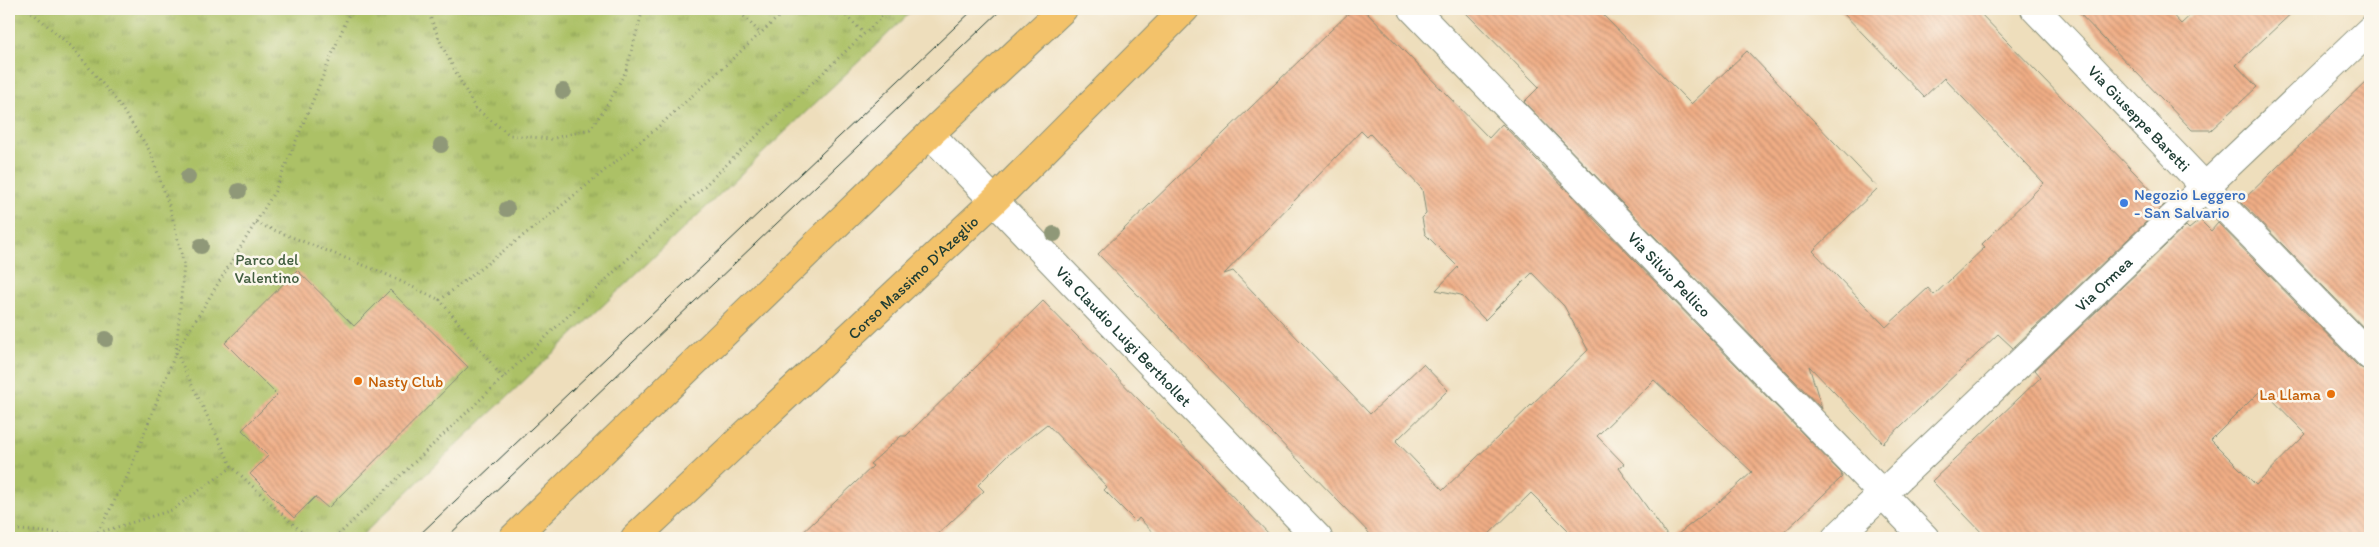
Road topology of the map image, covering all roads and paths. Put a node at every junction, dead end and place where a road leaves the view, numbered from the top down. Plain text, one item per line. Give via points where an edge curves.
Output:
1 (28, 9) edge
2 (351, 9) edge
3 (427, 9) edge
4 (643, 9) edge
5 (737, 9) edge
6 (787, 9) edge
7 (840, 9) edge
8 (890, 9) edge
9 (1063, 9) edge
10 (1185, 9) edge
11 (1413, 9) edge
12 (2035, 9) edge
13 (2370, 30) edge
14 (759, 32) junction
15 (864, 33) junction
16 (930, 134) junction
17 (2205, 187) junction
18 (994, 201) junction
19 (256, 224) junction
20 (440, 300) junction
21 (176, 352) junction
22 (2370, 356) edge
23 (503, 378) junction
24 (232, 467) junction
25 (1882, 494) junction
26 (9, 530) edge
27 (98, 533) junction
28 (95, 538) edge
29 (308, 538) edge
30 (335, 538) edge
31 (513, 538) edge
32 (635, 538) edge
33 (1318, 538) edge
34 (1836, 538) edge
35 (1925, 538) edge

1 - 21 path via 71,46 116,100 150,151 170,208 184,264
2 - 19 path via 275,190
3 - 4 path via 442,46 475,108 510,135 552,140 590,129 606,107 626,71
5 - 14 path
6 - 14 path
7 - 15 path
8 - 15 path
9 - 16 main road
10 - 18 main road, Corso Massimo D'Azeglio
11 - 25 street, Via Silvio Pellico
12 - 17 street, Via Giuseppe Baretti
13 - 17 street, Via Ormea
14 - 20 path via 656,128
15 - 23 path
16 - 18 street, Via Claudio Luigi Berthollet
16 - 31 main road
17 - 22 street, Via Giuseppe Baretti
17 - 25 street, Via Ormea
18 - 32 main road, Corso Massimo D'Azeglio
18 - 33 street, Via Claudio Luigi Berthollet
19 - 20 path via 382,272
19 - 21 path
20 - 23 path
21 - 24 path
21 - 27 path via 128,476
23 - 30 path
24 - 27 path via 172,510
24 - 29 path
25 - 34 street, Via Ormea
25 - 35 street, Via Silvio Pellico
26 - 27 path
27 - 28 path

